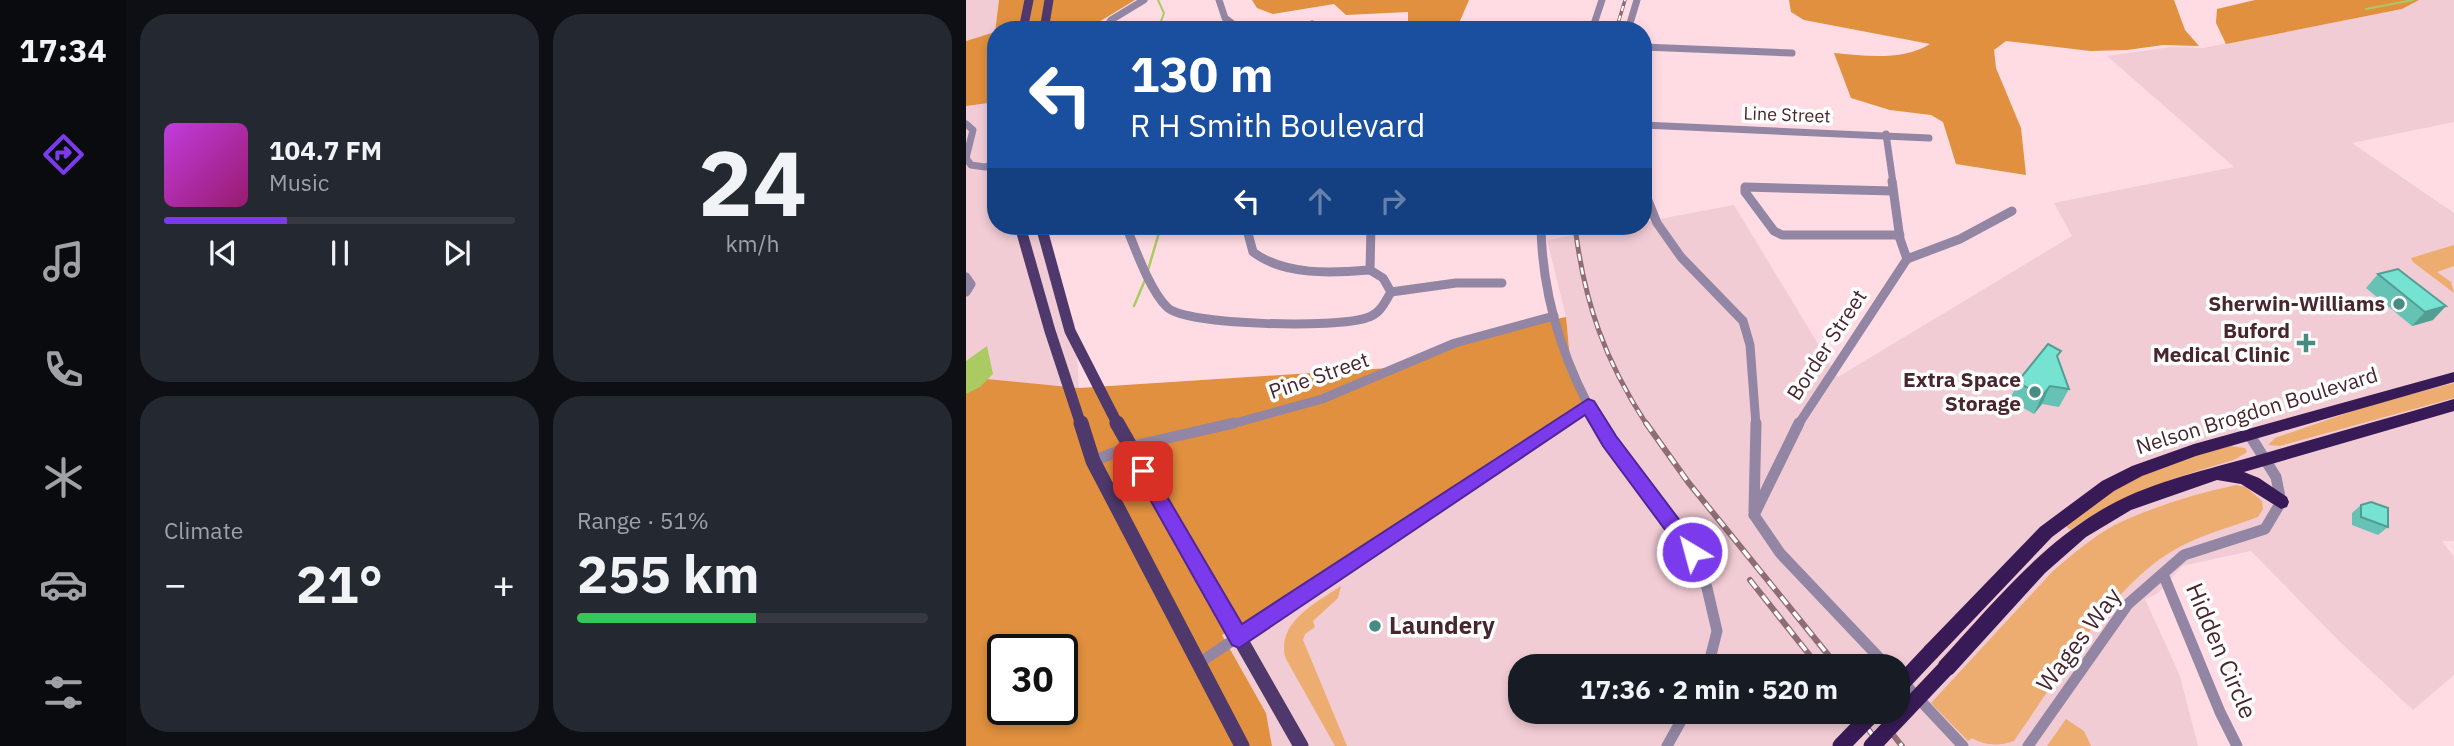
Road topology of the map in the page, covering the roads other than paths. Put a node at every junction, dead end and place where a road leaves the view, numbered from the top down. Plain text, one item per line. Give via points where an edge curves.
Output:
1 (1029, 0) edge
2 (1049, 0) edge
3 (1144, 0) edge
4 (1219, 0) edge
5 (1602, 0) edge
6 (1637, 0) edge
7 (1026, 21) edge
8 (1046, 21) edge
9 (1110, 21) edge
10 (1229, 21) edge
11 (1595, 21) edge
12 (1631, 21) edge
13 (1652, 47) edge
14 (1792, 53) dead end
15 (966, 124) edge
16 (1652, 125) edge
17 (1886, 134) junction
18 (1929, 138) dead end
19 (966, 158) edge
20 (987, 166) edge
21 (1893, 191) junction
22 (1652, 210) edge
23 (2012, 211) dead end
24 (1023, 235) edge
25 (1043, 235) edge
26 (1130, 235) edge
27 (1247, 235) edge
28 (1370, 235) edge
29 (1542, 235) edge
30 (1900, 235) junction
31 (1907, 259) junction
32 (1370, 270) junction
33 (966, 277) edge
34 (1502, 283) dead end
35 (966, 292) edge
36 (1391, 292) junction
37 (1554, 316) junction
38 (2454, 377) edge
39 (1588, 405) junction
40 (2454, 405) edge
41 (2249, 434) junction
42 (1129, 447) junction
43 (2264, 459) junction
44 (1093, 461) junction
45 (2211, 475) junction
46 (2281, 502) junction
47 (1754, 515) junction
48 (2162, 574) junction
49 (1239, 638) junction
50 (1712, 654) edge
51 (1876, 654) edge
52 (1199, 663) junction
53 (1910, 674) edge
54 (1910, 690) edge
55 (1679, 724) edge
56 (1862, 724) edge
57 (1242, 746) edge
58 (1301, 746) edge
59 (1667, 746) edge
60 (1841, 746) edge
61 (1872, 746) edge
62 (1963, 746) edge
63 (2028, 746) edge
64 (2237, 746) edge

1 - 7 main road
2 - 8 main road
3 - 9 street
4 - 10 street
5 - 11 street
6 - 12 street
13 - 14 street
15 - 19 street via 973,130
16 - 17 street, Line Street
17 - 18 street, Line Street
17 - 21 street
19 - 20 street via 971,165
21 - 30 street
21 - 30 street via 1745,187 1774,231 1782,234
22 - 47 street via 1681,257 1743,321 1750,345 1757,433
23 - 31 street via 1960,239
24 - 44 main road
25 - 42 main road via 1070,331
26 - 36 street via 1167,308 1189,318 1317,325 1365,319 1379,312
27 - 32 street via 1253,251 1281,267
28 - 32 street
29 - 37 street
30 - 31 street
31 - 47 street, Border Street via 1798,425
32 - 36 street via 1383,278
33 - 35 street via 971,284
34 - 36 street via 1457,283
37 - 39 street
37 - 42 street, Pine Street via 1455,343 1322,399
38 - 41 highway, Nelson Brogdon Boulevard
39 - 49 street
39 - 50 street via 1609,441 1692,552 1711,596 1717,636
40 - 43 highway
41 - 43 street
41 - 53 highway, Nelson Brogdon Boulevard, bridge via 2140,469 2108,486 2046,532
42 - 44 street, Pine Street
42 - 49 main road
43 - 45 highway
43 - 46 street via 2276,477
44 - 52 main road
45 - 46 highway via 2242,477
45 - 61 highway, bridge via 2115,511 2053,554
46 - 48 street, Wages Way via 2265,528 2184,555
47 - 51 street via 1780,553
48 - 63 street, Wages Way via 2128,604
48 - 64 street, Hidden Circle
49 - 52 street
49 - 58 main road
52 - 57 main road
54 - 62 street
55 - 59 street
56 - 60 highway, bridge

